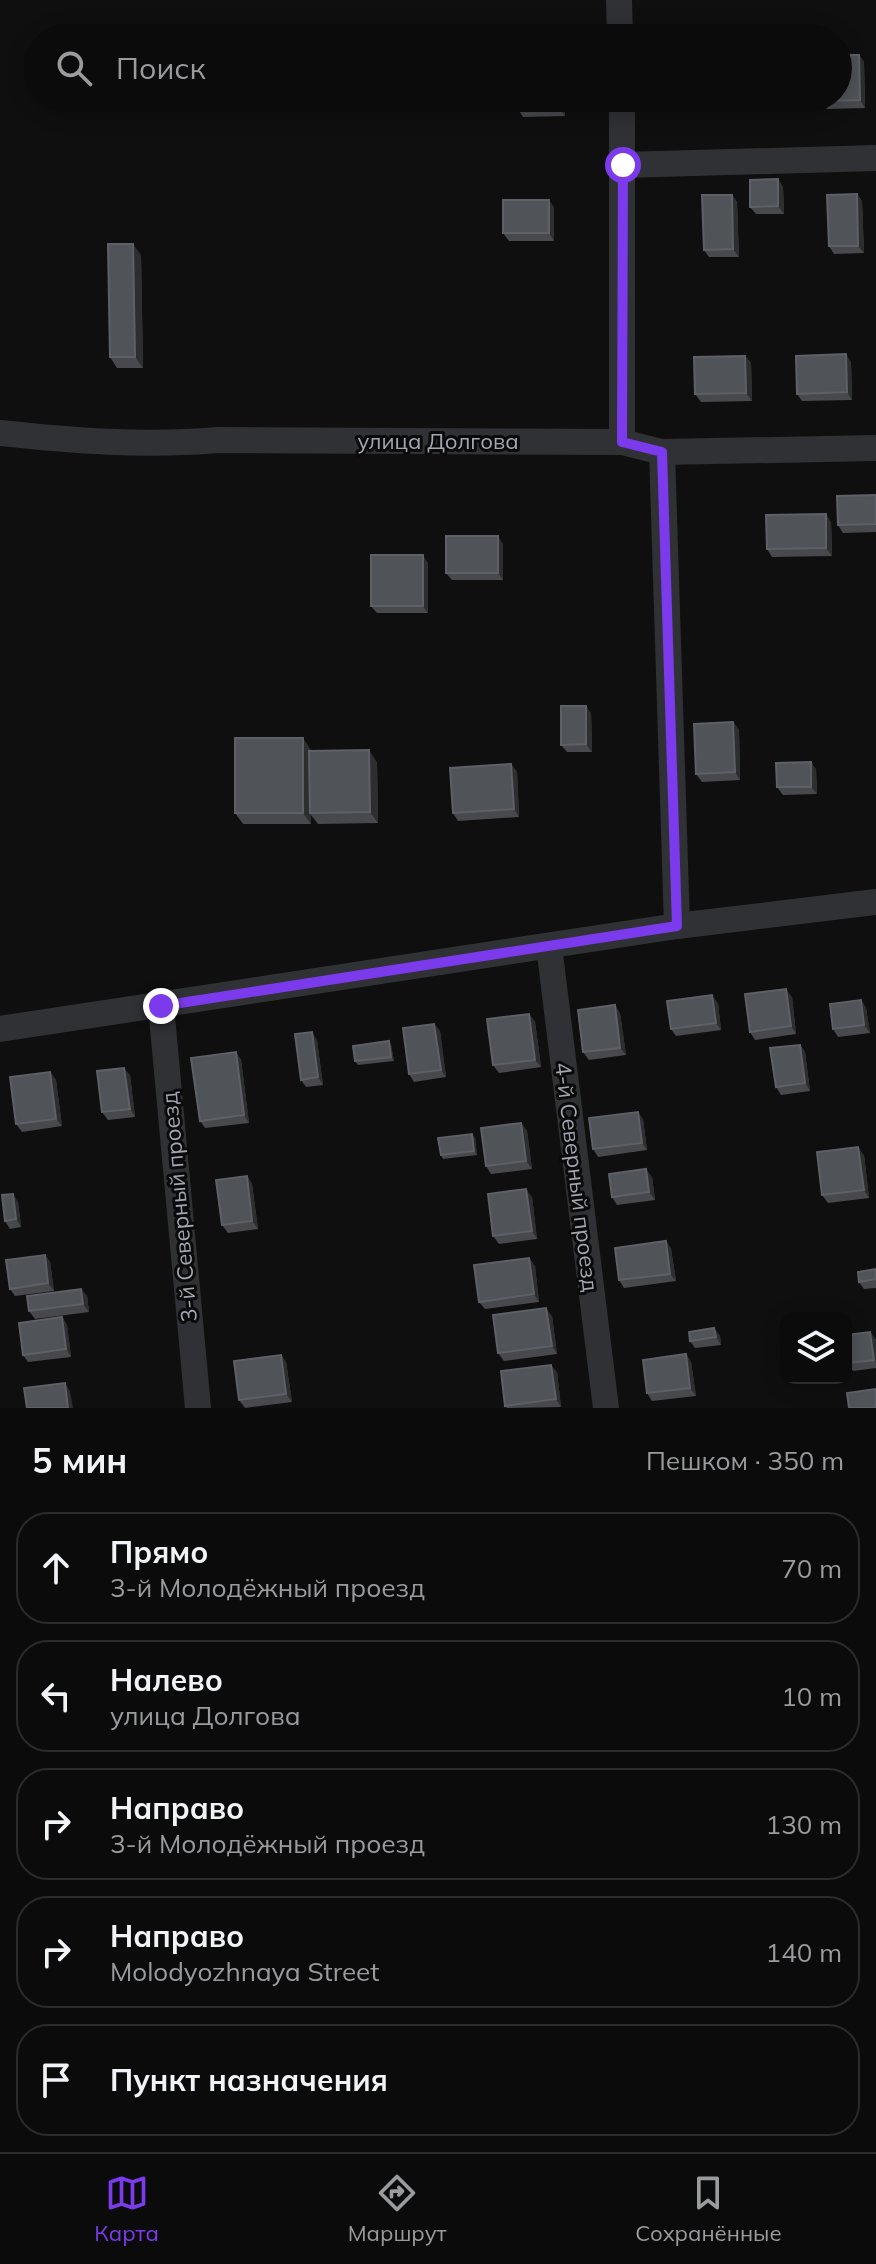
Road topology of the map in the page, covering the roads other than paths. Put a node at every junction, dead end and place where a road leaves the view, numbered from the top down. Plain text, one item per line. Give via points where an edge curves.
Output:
1 (619, 0) edge
2 (620, 24) edge
3 (622, 112) edge
4 (876, 158) edge
5 (623, 165) junction
6 (0, 433) edge
7 (622, 442) junction
8 (876, 448) edge
9 (662, 452) junction
10 (876, 902) edge
11 (677, 926) junction
12 (549, 946) junction
13 (161, 1006) junction
14 (0, 1029) edge
15 (198, 1408) edge
16 (606, 1408) edge

1 - 2 street
3 - 5 street
4 - 5 street
5 - 7 street
6 - 7 street, улица Долгова via 166,444
7 - 9 street, улица Долгова
8 - 9 street, улица Долгова
9 - 11 street
10 - 11 street
11 - 12 street
12 - 13 street
12 - 16 street, 4-й Северный проезд
13 - 14 street
13 - 15 street, 3-й Северный проезд

